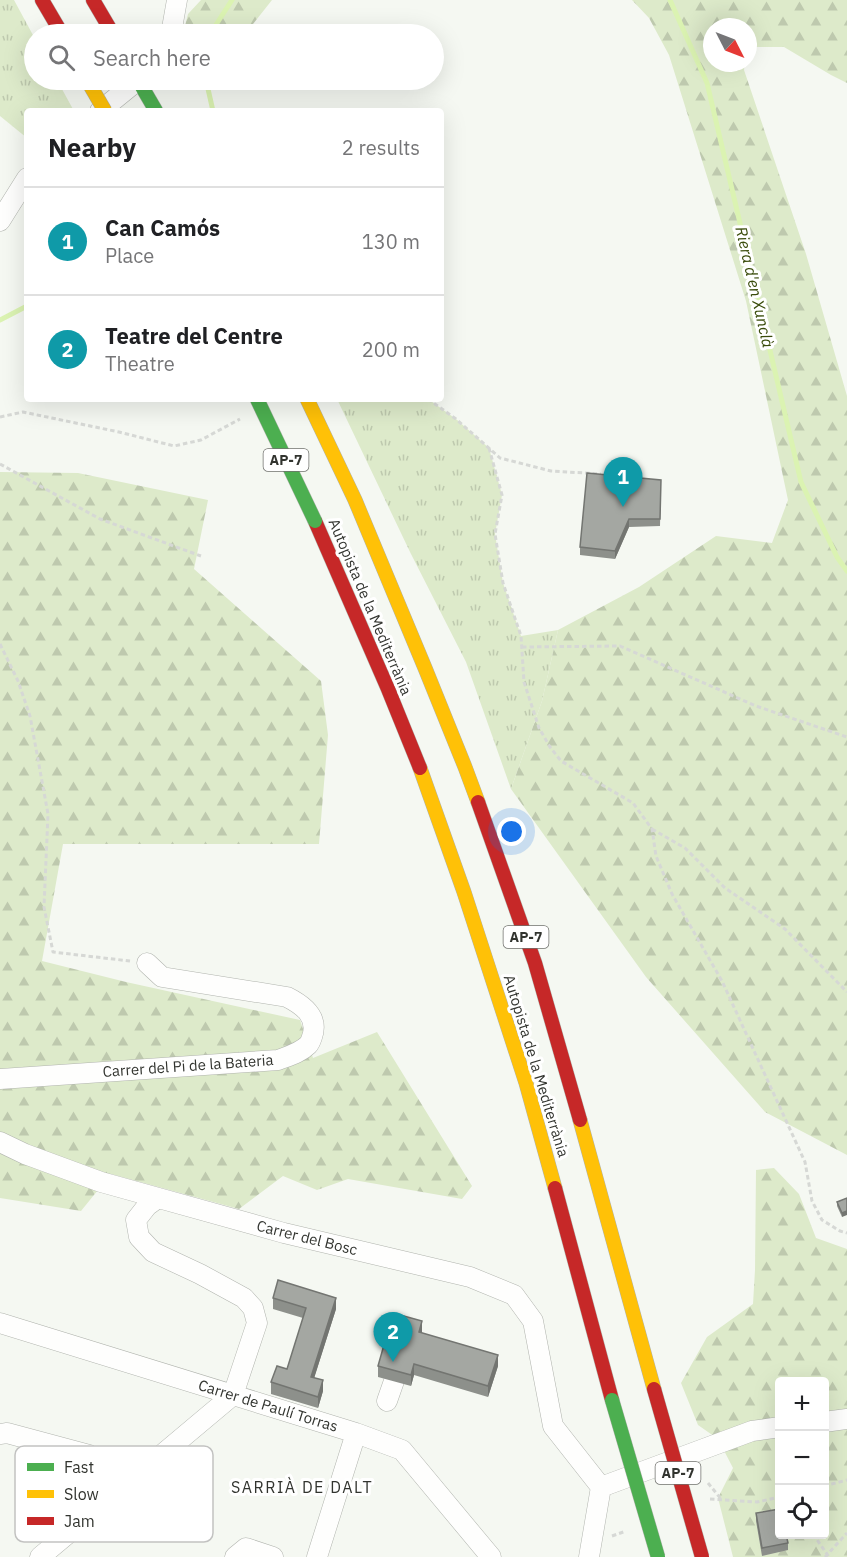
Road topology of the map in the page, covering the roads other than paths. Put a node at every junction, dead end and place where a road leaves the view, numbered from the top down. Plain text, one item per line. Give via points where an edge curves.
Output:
1 (42, 0) edge
2 (93, 0) edge
3 (177, 0) edge
4 (56, 24) edge
5 (107, 24) edge
6 (173, 24) edge
7 (92, 90) edge
8 (127, 90) edge
9 (144, 90) edge
10 (101, 108) edge
11 (106, 108) edge
12 (154, 108) edge
13 (24, 183) edge
14 (0, 221) edge
15 (258, 402) edge
16 (308, 402) edge
17 (147, 963) road end
18 (0, 1079) edge
19 (0, 1142) edge
20 (158, 1198) junction
21 (0, 1323) edge
22 (394, 1381) edge
23 (232, 1395) junction
24 (387, 1401) dead end
25 (847, 1419) edge
26 (829, 1421) edge
27 (775, 1428) edge
28 (356, 1433) junction
29 (0, 1434) edge
30 (55, 1446) edge
31 (172, 1446) edge
32 (602, 1487) junction
33 (58, 1542) edge
34 (40, 1557) edge
35 (235, 1557) edge
36 (273, 1557) edge
37 (317, 1557) edge
38 (491, 1557) edge
39 (589, 1557) edge
40 (658, 1557) edge
41 (702, 1557) edge

1 - 4 highway
2 - 5 highway
3 - 6 street
7 - 10 highway, bridge
8 - 11 street
9 - 12 highway
13 - 14 street
15 - 40 highway, Autopista de la Mediterrània / AP-7, bridge via 392,699 464,892 526,1083
16 - 41 highway, Autopista de la Mediterrània / AP-7, bridge via 355,500 465,767 535,963
17 - 18 street, Carrer del Pi de la Bateria via 162,977 287,997 309,1012 314,1024 309,1044 278,1060
19 - 20 street via 101,1182
20 - 23 street via 136,1220 139,1237 153,1252 244,1298 253,1308 257,1323
20 - 32 street, Carrer del Bosc via 284,1233 470,1277 514,1295 533,1321 553,1426
21 - 23 street, Carrer de Paulí Torras
22 - 24 street
23 - 28 street, Carrer de Paulí Torras
23 - 31 street
25 - 26 street
27 - 32 street via 752,1431
28 - 37 street
28 - 38 street, Carrer de Paulí Torras via 402,1450
29 - 30 street
32 - 39 street
33 - 34 street
35 - 36 street via 246,1548

